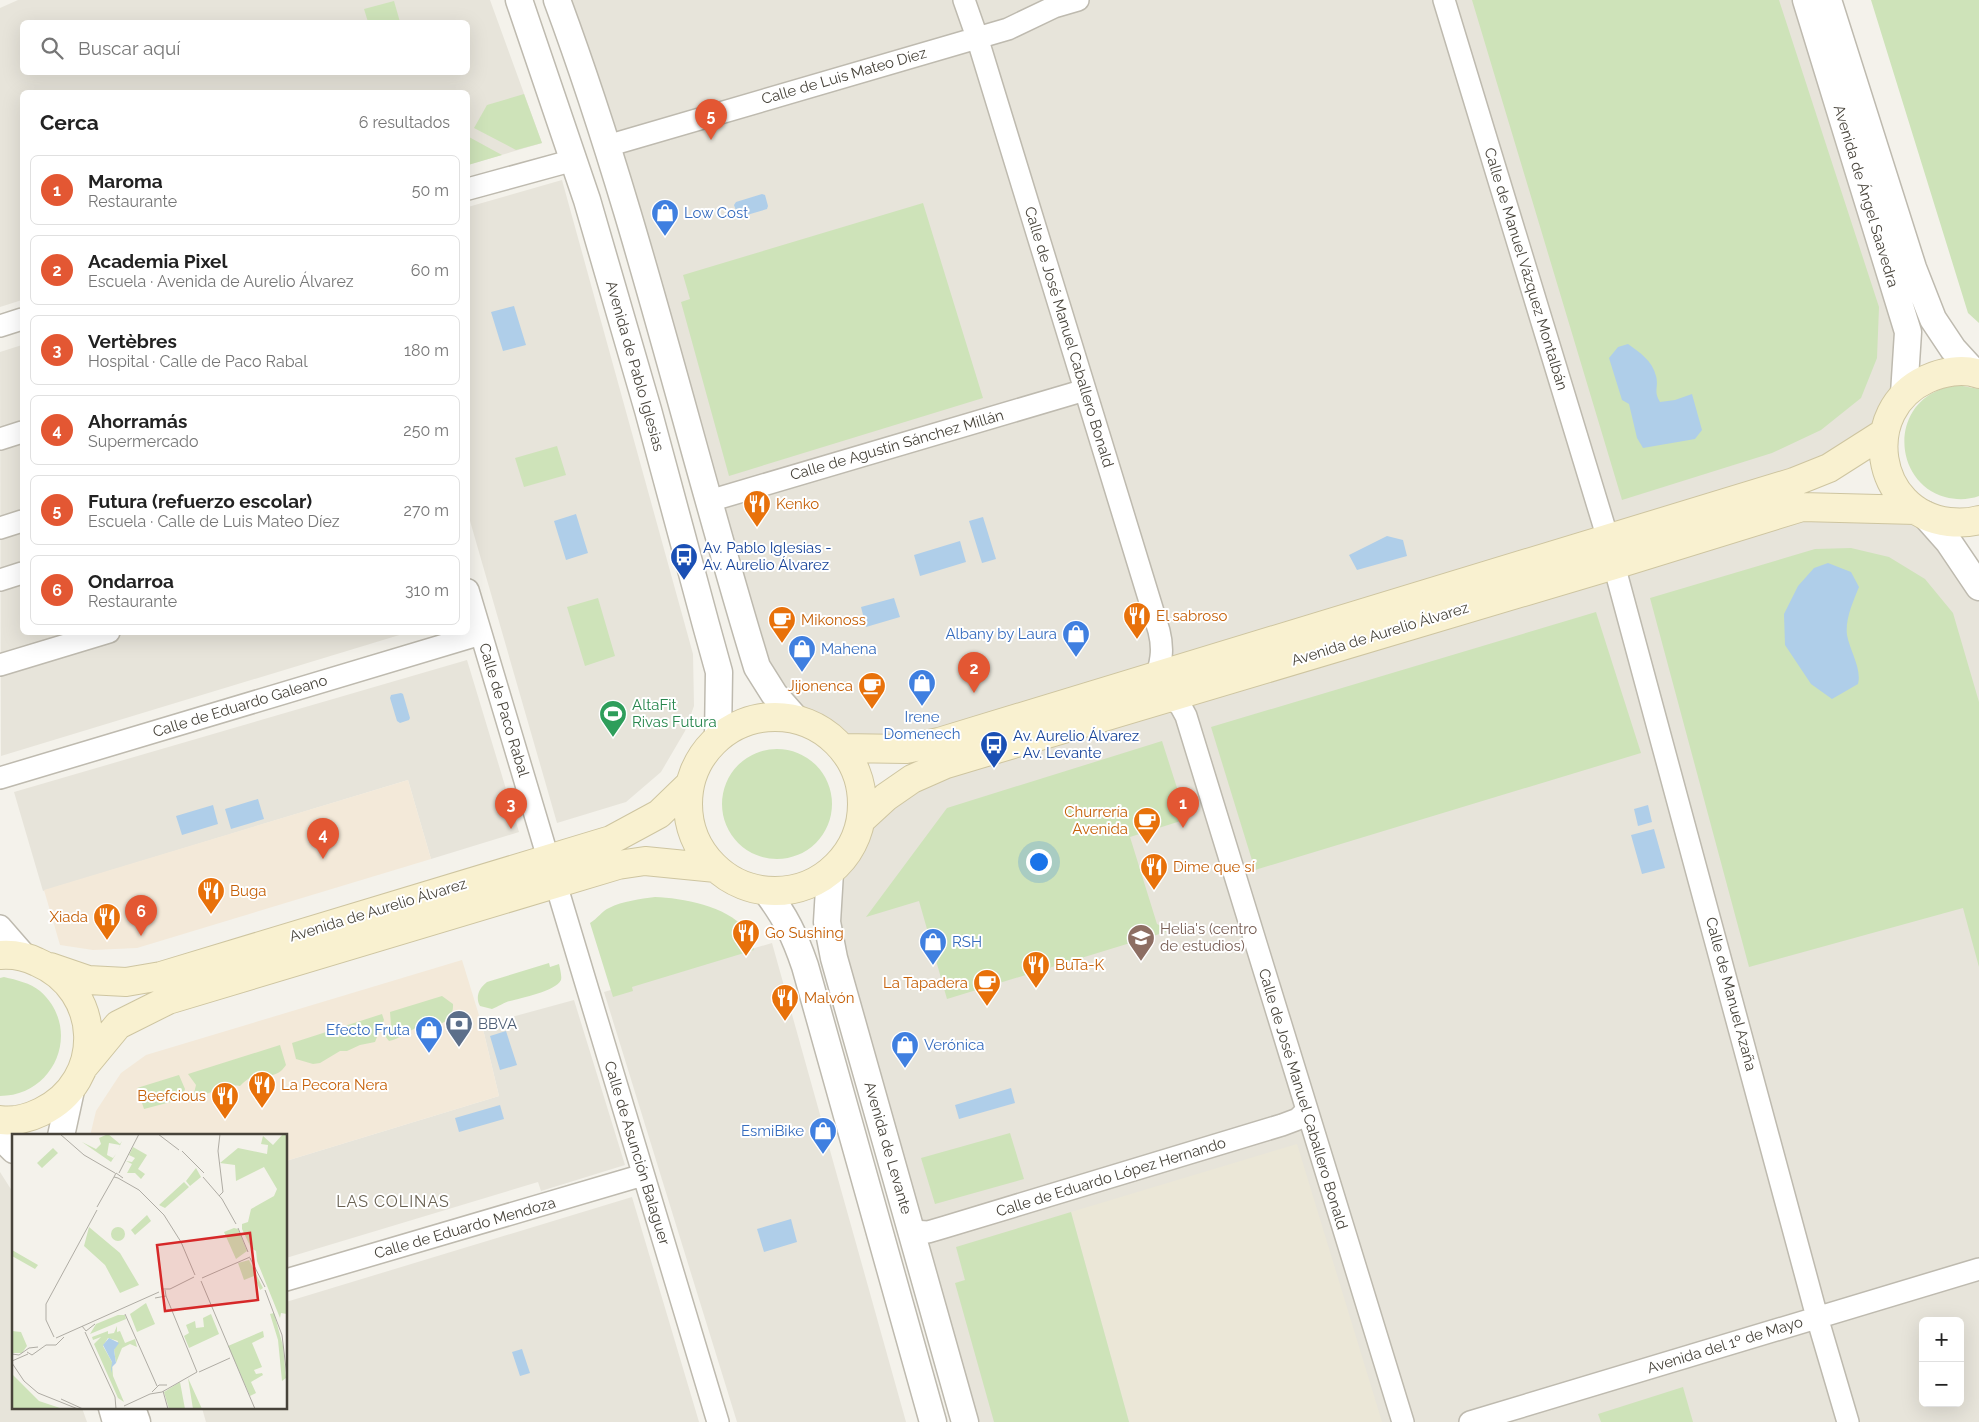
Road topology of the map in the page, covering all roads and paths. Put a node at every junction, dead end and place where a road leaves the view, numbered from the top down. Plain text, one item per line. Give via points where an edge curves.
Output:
1 (520, 0) edge
2 (557, 0) edge
3 (964, 0) edge
4 (1078, 0) edge
5 (1444, 0) edge
6 (1806, 0) edge
7 (1828, 0) edge
8 (977, 37) junction
9 (607, 146) junction
10 (574, 160) junction
11 (470, 188) edge
12 (20, 320) edge
13 (0, 326) edge
14 (1977, 373) edge
15 (1085, 390) junction
16 (1904, 394) junction
17 (20, 433) edge
18 (1884, 433) junction
19 (0, 439) edge
20 (709, 501) junction
21 (1920, 512) junction
22 (1979, 520) edge
23 (20, 522) edge
24 (0, 528) edge
25 (1608, 539) junction
26 (1614, 565) junction
27 (20, 574) edge
28 (0, 580) edge
29 (1979, 587) edge
30 (470, 597) edge
31 (481, 634) junction
32 (99, 635) edge
33 (0, 666) edge
34 (1162, 686) junction
35 (796, 719) junction
36 (718, 738) junction
37 (842, 748) junction
38 (0, 778) edge
39 (689, 786) junction
40 (861, 820) junction
41 (716, 868) junction
42 (552, 871) junction
43 (830, 872) junction
44 (766, 891) junction
45 (0, 926) edge
46 (0, 955) edge
47 (39, 962) junction
48 (85, 1065) junction
49 (71, 1090) junction
50 (1306, 1111) junction
51 (0, 1120) edge
52 (61, 1134) edge
53 (0, 1136) edge
54 (12, 1148) edge
55 (644, 1175) junction
56 (911, 1231) junction
57 (1979, 1269) edge
58 (288, 1279) edge
59 (1817, 1317) junction
60 (133, 1410) edge
61 (137, 1422) edge
62 (718, 1422) edge
63 (932, 1422) edge
64 (965, 1422) edge
65 (1403, 1422) edge
66 (1470, 1422) edge
67 (1848, 1422) edge

1 - 10 street, Avenida de Pablo Iglesias
2 - 9 street
3 - 8 street, Calle de José Manuel Caballero Bonald
4 - 8 street, Calle de Luis Mateo Díez via 1054,7 1008,29
5 - 25 street, Calle de Manuel Vázquez Montalbán
6 - 16 street, Avenida de Ángel Saavedra via 1908,332
7 - 14 street, Avenida de Ángel Saavedra via 1913,268 1933,319 1953,349
8 - 9 street, Calle de Luis Mateo Díez
8 - 15 street, Calle de José Manuel Caballero Bonald
9 - 20 street
10 - 11 street
10 - 36 street, Avenida de Pablo Iglesias via 648,410 719,672
12 - 13 street
14 - 16 main road via 1956,371 1937,374
15 - 20 street, Calle de Agustín Sánchez Millán
15 - 34 street, Calle de José Manuel Caballero Bonald via 1159,630
16 - 18 main road via 1888,419
17 - 19 street
18 - 21 main road via 1886,470 1904,499
18 - 25 main road, Avenida de Aurelio Álvarez via 1830,468 1794,482
20 - 35 street via 757,667 774,694
21 - 22 main road via 1940,521
21 - 26 main road, Avenida de Aurelio Álvarez via 1802,507
21 - 29 street via 1948,541
23 - 24 street
25 - 34 main road, Avenida de Aurelio Álvarez
26 - 34 main road, Avenida de Aurelio Álvarez
26 - 59 street, Calle de Manuel Azaña
27 - 28 street
30 - 31 street, Calle de Paco Rabal
31 - 38 street, Calle de Eduardo Galeano
31 - 42 street, Calle de Paco Rabal
32 - 33 street
34 - 37 main road, Avenida de Aurelio Álvarez via 906,750
34 - 40 main road, Avenida de Aurelio Álvarez via 912,779
34 - 50 street, Calle de José Manuel Caballero Bonald via 1186,716
35 - 36 main road via 769,717 742,723
35 - 37 main road via 821,730
36 - 39 main road via 695,768
37 - 40 main road via 859,778
39 - 41 main road via 692,830 701,851
39 - 42 main road, Avenida de Aurelio Álvarez via 659,814
40 - 43 main road via 855,839
41 - 42 main road, Avenida de Aurelio Álvarez via 645,861
41 - 44 main road via 730,879
42 - 47 main road, Avenida de Aurelio Álvarez via 151,979 126,982 88,980
42 - 48 main road, Avenida de Aurelio Álvarez via 168,1000 118,1025
42 - 55 street, Calle de Asunción Balaguer
43 - 44 main road via 811,884
43 - 56 street, Avenida de Levante via 828,922 834,958
44 - 63 street, Avenida de Levante via 794,933 805,966
45 - 47 street
46 - 47 main road, Avenida de Aurelio Álvarez
47 - 48 main road via 71,986 84,1010 89,1038
48 - 49 main road
49 - 51 main road via 52,1107 30,1117
49 - 52 street
50 - 56 street, Calle de Eduardo López Hernando via 1298,1119 1264,1131 928,1232
50 - 65 street, Calle de José Manuel Caballero Bonald
53 - 54 street
55 - 58 street, Calle de Eduardo Mendoza
55 - 62 street, Calle de Asunción Balaguer
56 - 64 street, Avenida de Levante
57 - 59 street, Avenida del 1º de Mayo
59 - 66 street, Avenida del 1º de Mayo
59 - 67 street, Calle de Manuel Azaña
60 - 61 street

